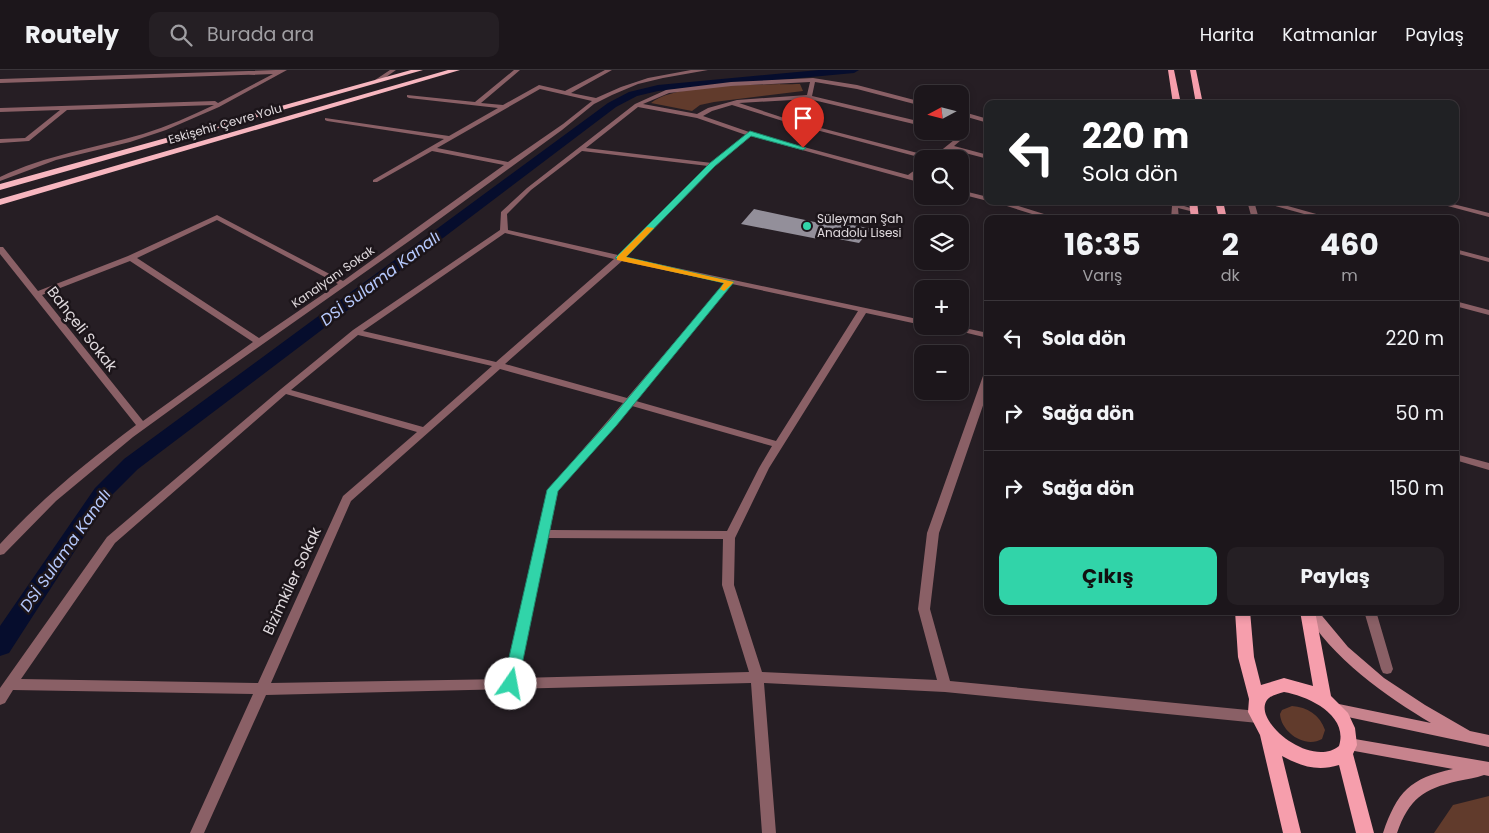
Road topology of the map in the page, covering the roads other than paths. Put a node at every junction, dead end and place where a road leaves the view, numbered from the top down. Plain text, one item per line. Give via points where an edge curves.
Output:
1 (162, 70) edge
2 (392, 70) edge
3 (419, 70) edge
4 (456, 70) edge
5 (517, 70) edge
6 (609, 70) edge
7 (650, 70) edge
8 (705, 70) edge
9 (1171, 70) edge
10 (1193, 70) edge
11 (282, 71) edge
12 (670, 72) edge
13 (156, 76) junction
14 (812, 80) junction
15 (0, 81) edge
16 (377, 82) junction
17 (566, 93) junction
18 (410, 96) dead end
19 (809, 97) junction
20 (596, 100) junction
21 (1176, 100) edge
22 (1199, 100) edge
23 (914, 102) edge
24 (219, 103) junction
25 (732, 103) junction
26 (476, 104) junction
27 (637, 105) junction
28 (506, 107) junction
29 (66, 108) junction
30 (0, 110) edge
31 (698, 116) junction
32 (969, 116) edge
33 (327, 119) dead end
34 (984, 119) edge
35 (914, 122) edge
36 (750, 134) junction
37 (451, 138) junction
38 (958, 140) edge
39 (0, 141) edge
40 (950, 147) junction
41 (432, 149) junction
42 (580, 149) junction
43 (946, 150) edge
44 (914, 154) edge
45 (984, 156) edge
46 (508, 164) junction
47 (713, 165) junction
48 (914, 174) edge
49 (909, 178) junction
50 (0, 179) edge
51 (914, 179) edge
52 (375, 181) dead end
53 (0, 187) edge
54 (969, 194) edge
55 (984, 198) edge
56 (0, 202) edge
57 (1008, 205) edge
58 (1172, 205) edge
59 (1277, 205) edge
60 (1448, 205) edge
61 (1175, 206) junction
62 (1194, 210) edge
63 (1044, 215) edge
64 (1175, 215) edge
65 (1315, 215) edge
66 (1489, 215) edge
67 (504, 231) junction
68 (0, 250) edge
69 (1459, 252) edge
70 (131, 258) junction
71 (620, 258) junction
72 (1489, 260) edge
73 (730, 282) junction
74 (343, 284) junction
75 (38, 294) junction
76 (1459, 304) edge
77 (863, 310) junction
78 (1489, 313) edge
79 (914, 320) edge
80 (356, 332) junction
81 (969, 332) edge
82 (984, 335) edge
83 (259, 342) junction
84 (500, 366) junction
85 (984, 387) edge
86 (284, 391) junction
87 (630, 402) junction
88 (142, 426) junction
89 (426, 431) junction
90 (779, 445) junction
91 (1459, 458) edge
92 (1489, 467) edge
93 (543, 534) junction
94 (730, 535) junction
95 (0, 551) edge
96 (1242, 615) edge
97 (1310, 615) edge
98 (1312, 615) edge
99 (1371, 615) edge
100 (1387, 669) dead end
101 (757, 677) junction
102 (5, 684) edge
103 (511, 684) junction
104 (945, 686) junction
105 (261, 689) junction
106 (1258, 699) junction
107 (0, 700) edge
108 (1329, 705) junction
109 (1258, 717) junction
110 (1268, 734) junction
111 (1465, 735) junction
112 (1489, 741) edge
113 (1346, 748) junction
114 (1487, 769) edge
115 (197, 833) edge
116 (769, 833) edge
117 (1292, 833) edge
118 (1365, 833) edge
119 (1390, 833) edge

1 - 13 street
2 - 16 street
3 - 16 highway, Eskişehir Çevre Yolu
4 - 56 highway, Eskişehir Çevre Yolu
5 - 26 street
6 - 17 street
7 - 12 street
8 - 12 street, Kanalyanı Sokak
9 - 21 main road
10 - 22 main road
11 - 13 street
11 - 24 street
12 - 20 street, Kanalyanı Sokak via 632,83
13 - 15 street
14 - 19 street
14 - 23 street via 857,87
14 - 27 street via 722,84 668,91
16 - 53 highway, Eskişehir Çevre Yolu
17 - 20 street
17 - 28 street via 540,87
18 - 26 street
19 - 25 street
19 - 35 street
20 - 46 street, Kanalyanı Sokak
24 - 29 street
24 - 50 street via 178,124 25,166
25 - 31 street
25 - 44 street
26 - 28 street
27 - 31 street
27 - 42 street
28 - 37 street
29 - 30 street
29 - 39 street via 27,140
31 - 36 street
32 - 34 street
33 - 37 street
36 - 47 street, Bizimkiler Sokak
36 - 49 street
37 - 41 street
38 - 40 street
40 - 43 street
40 - 45 street
41 - 46 street
41 - 52 street
42 - 47 street
42 - 67 street via 503,213
46 - 74 street, Kanalyanı Sokak
47 - 71 street, Bizimkiler Sokak
48 - 49 street
49 - 51 street
54 - 55 street
57 - 63 street
58 - 61 street
59 - 65 street
60 - 66 street
61 - 62 street
61 - 64 street
67 - 71 street
67 - 80 street
68 - 75 street, Bahçeli Sokak
69 - 72 street
70 - 74 street via 217,217
70 - 75 street
70 - 83 street
71 - 73 street
71 - 84 street, Bizimkiler Sokak
73 - 77 street
73 - 87 street
74 - 83 street, Kanalyanı Sokak
75 - 88 street, Bahçeli Sokak
76 - 78 street
77 - 79 street
77 - 90 street
80 - 84 street
80 - 86 street
81 - 82 street
83 - 88 street, Kanalyanı Sokak
84 - 87 street
84 - 89 street, Bizimkiler Sokak
85 - 104 street via 933,533 924,609
86 - 89 street
86 - 102 street via 112,540
87 - 90 street
87 - 93 street via 552,490
88 - 95 street, Kanalyanı Sokak via 86,467
89 - 105 street, Bizimkiler Sokak via 347,499
90 - 94 street
91 - 92 street
93 - 94 street
93 - 103 street
94 - 101 street via 728,585
96 - 106 main road via 1246,657
97 - 108 main road
98 - 111 main road via 1347,656 1373,679 1405,702
99 - 100 street
101 - 103 street
101 - 104 street
101 - 116 street
102 - 105 street
102 - 107 street
103 - 105 street
104 - 109 street
105 - 115 street, Bizimkiler Sokak
106 - 108 main road via 1272,687 1284,685 1297,687
106 - 109 main road
108 - 111 main road
108 - 113 main road via 1346,724 1350,737
109 - 110 main road
110 - 113 main road via 1296,756 1313,761 1340,757
110 - 117 main road
111 - 112 main road
113 - 114 main road
113 - 118 main road
114 - 119 main road via 1442,778 1413,789 1396,812

